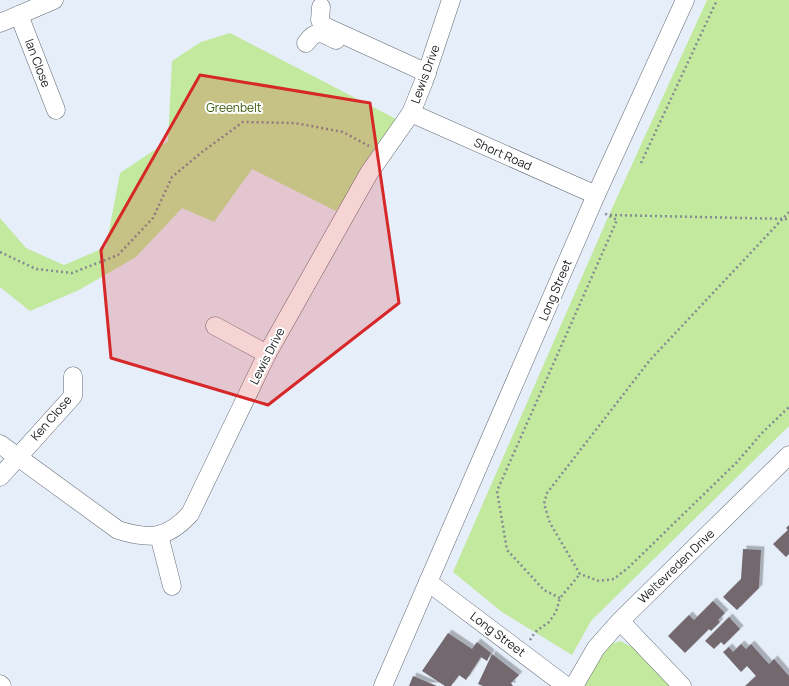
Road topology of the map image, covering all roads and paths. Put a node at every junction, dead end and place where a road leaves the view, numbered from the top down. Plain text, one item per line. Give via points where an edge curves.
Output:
1 (54, 0) edge
2 (451, 0) edge
3 (685, 0) edge
4 (716, 0) edge
5 (321, 6) dead end
6 (19, 15) junction
7 (0, 23) edge
8 (306, 43) dead end
9 (425, 77) junction
10 (56, 110) dead end
11 (411, 113) junction
12 (382, 154) junction
13 (641, 163) dead end
14 (596, 196) junction
15 (789, 212) edge
16 (609, 215) dead end
17 (784, 218) junction
18 (789, 219) edge
19 (617, 220) dead end
20 (0, 252) edge
21 (215, 326) dead end
22 (267, 354) junction
23 (72, 376) dead end
24 (789, 407) edge
25 (0, 444) edge
26 (789, 455) edge
27 (18, 457) junction
28 (0, 477) edge
29 (159, 535) junction
30 (580, 574) junction
31 (428, 582) junction
32 (172, 586) dead end
33 (560, 598) junction
34 (620, 621) junction
35 (522, 652) junction
36 (383, 686) edge
37 (566, 686) edge
38 (574, 686) edge
39 (682, 686) edge

1 - 6 street
2 - 9 street, Lewis Drive
3 - 14 street, Long Street
4 - 13 path
5 - 9 street via 320,20 324,26
6 - 7 street
6 - 10 street, Ian Close
8 - 9 street via 312,35 323,34
9 - 11 street, Lewis Drive
11 - 12 street, Lewis Drive
11 - 14 street, Short Road
12 - 20 path via 343,132 295,123 243,122 172,178 153,218 118,255 72,273 36,269
12 - 22 street, Lewis Drive
14 - 31 street, Long Street
15 - 17 path
16 - 17 path
17 - 18 path
17 - 30 path via 650,360 547,493 544,504 550,523
19 - 33 path via 497,491 507,550 544,590
21 - 22 street
22 - 29 street, Lewis Drive via 190,514 167,534
23 - 27 street, Ken Close via 73,396
24 - 30 path via 737,462 614,579 599,581
25 - 27 street, Lewis Drive
26 - 34 street, Weltevreden Drive
27 - 28 street, Ken Close
27 - 29 street, Lewis Drive via 118,530 150,537
29 - 32 street
30 - 33 path
31 - 35 street, Long Street
31 - 36 street, Long Street
33 - 35 path via 556,612 535,632
34 - 38 street, Weltevreden Drive via 596,648
34 - 39 street
35 - 37 street, Long Street

